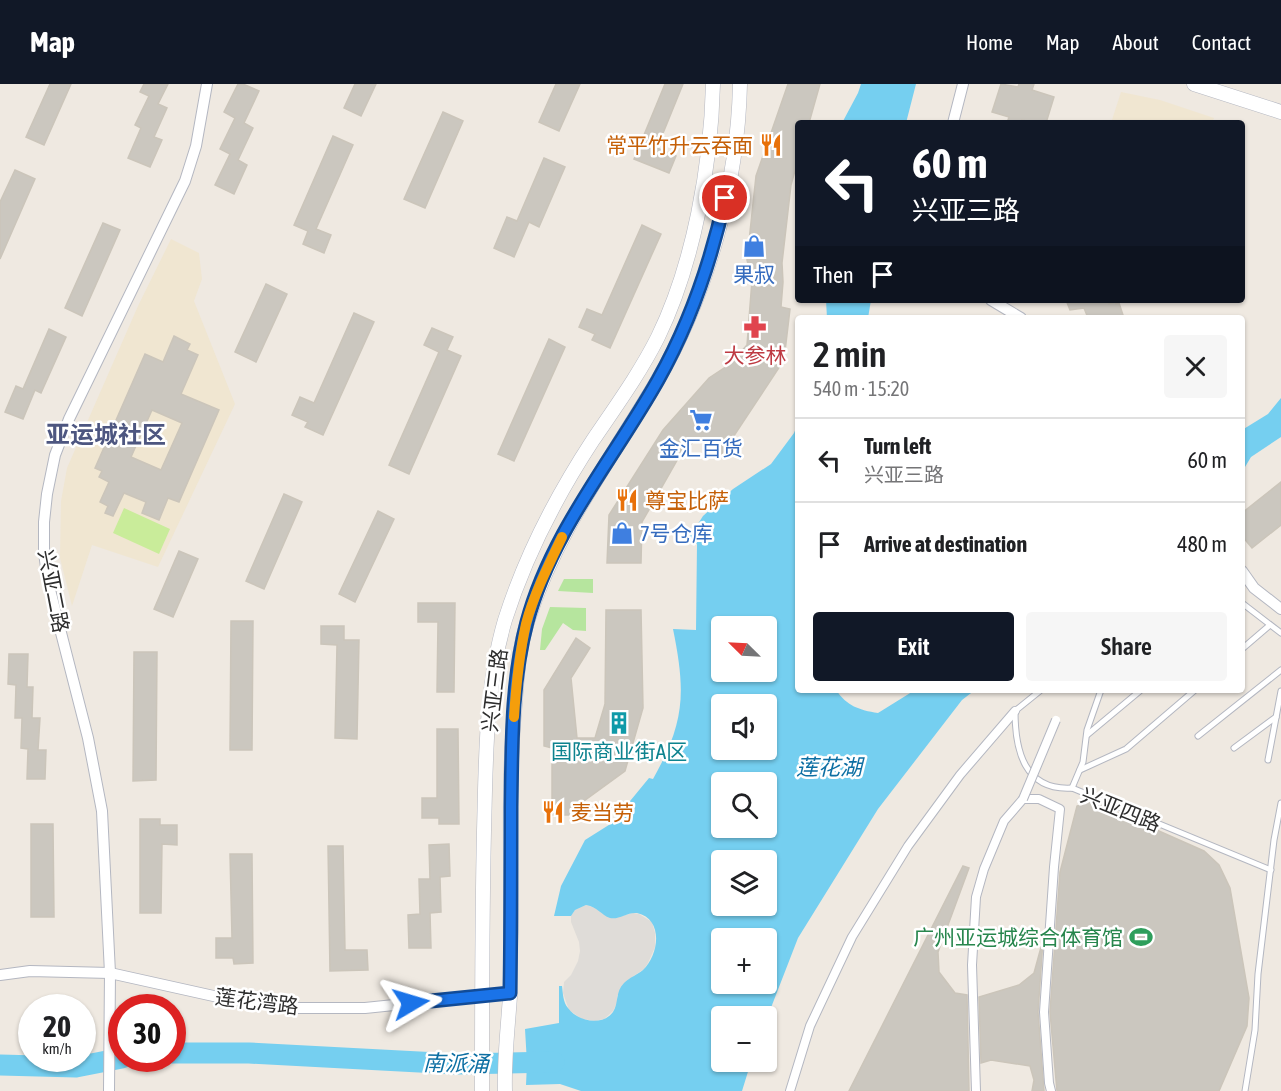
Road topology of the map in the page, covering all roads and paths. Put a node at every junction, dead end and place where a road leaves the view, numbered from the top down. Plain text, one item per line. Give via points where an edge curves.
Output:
1 (207, 84) edge
2 (713, 84) edge
3 (740, 84) edge
4 (963, 84) edge
5 (1194, 84) edge
6 (1281, 112) edge
7 (954, 120) edge
8 (996, 303) edge
9 (1017, 315) edge
10 (1245, 575) edge
11 (1254, 588) junction
12 (1281, 603) edge
13 (1245, 606) edge
14 (1281, 609) edge
15 (1270, 625) junction
16 (1281, 633) edge
17 (1245, 647) edge
18 (1281, 670) edge
19 (1281, 691) edge
20 (1037, 693) edge
21 (1100, 693) edge
22 (1137, 693) edge
23 (1191, 693) edge
24 (1016, 711) junction
25 (1276, 716) junction
26 (1056, 720) dead end
27 (1087, 735) junction
28 (1198, 736) dead end
29 (1234, 748) dead end
30 (1268, 760) dead end
31 (1080, 770) junction
32 (1072, 788) junction
33 (1023, 799) junction
34 (1281, 802) edge
35 (1271, 870) junction
36 (110, 973) junction
37 (0, 975) edge
38 (510, 993) junction
39 (481, 995) junction
40 (482, 1087) edge
41 (505, 1088) edge
42 (109, 1090) edge
43 (1245, 1090) edge
44 (790, 1091) edge
45 (976, 1091) edge
46 (1051, 1091) edge

1 - 36 street, 兴亚二路 via 185,181 69,418 55,455 44,522 48,582 88,738 102,811
2 - 39 street, 兴亚三路 via 706,171 681,281 659,336 580,462 531,551 498,650 491,685 486,768
3 - 38 street, 兴亚三路 via 723,208 686,326 658,380 567,528 527,622 518,667 512,737
4 - 7 street
5 - 6 street
8 - 9 street
10 - 11 street
11 - 12 street
11 - 14 street
13 - 15 lane
15 - 16 lane
15 - 17 lane
18 - 28 lane
19 - 25 lane
20 - 24 lane
21 - 27 lane
22 - 27 lane
23 - 31 lane via 1126,749
24 - 32 lane, 兴亚四路 via 1021,757 1040,783 1055,789
24 - 44 street via 960,775 914,837 852,937 810,1026
25 - 29 lane
25 - 30 lane
26 - 33 street, bridge
27 - 31 lane
31 - 32 lane
32 - 35 lane, 兴亚四路
33 - 45 street via 1004,821 976,897 972,965
33 - 46 street via 1039,799 1060,809 1044,1012
34 - 35 lane
35 - 43 lane
36 - 37 street, 莲花湾路
36 - 39 street, 莲花湾路 via 226,999 297,1008 364,1008
36 - 42 street, 兴亚二路
38 - 39 street, 莲花湾路
38 - 41 street, 兴亚三路
39 - 40 street, 兴亚三路

